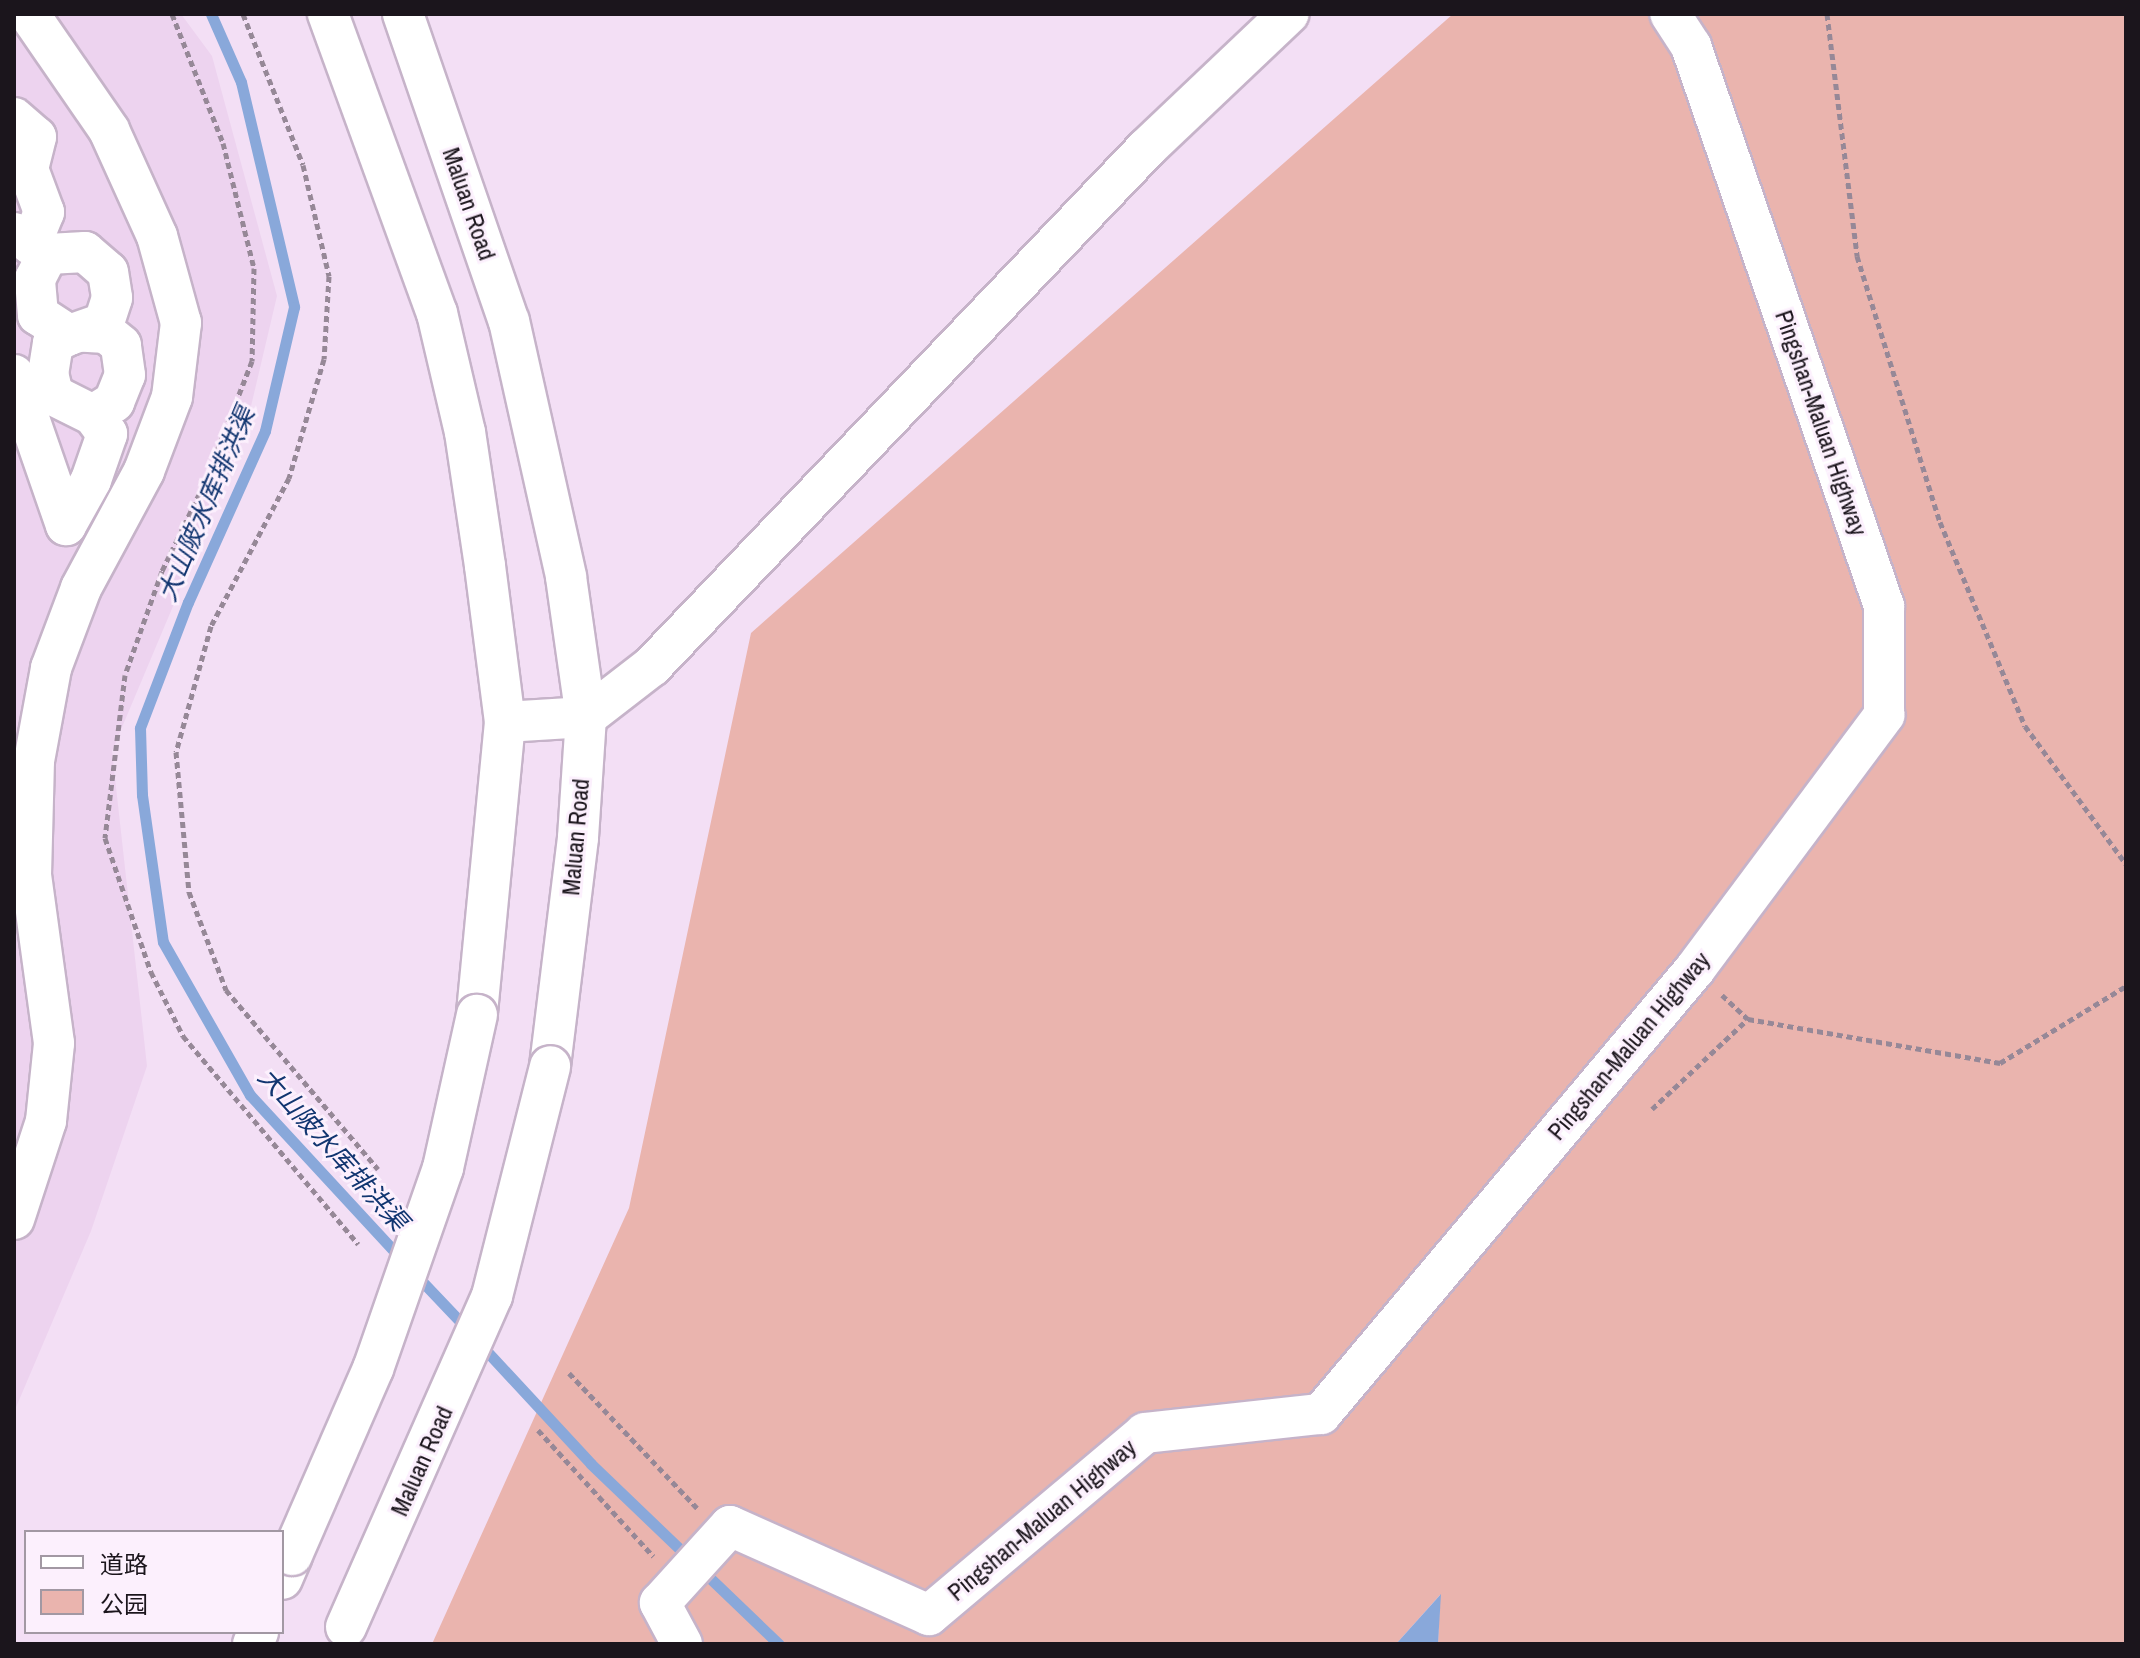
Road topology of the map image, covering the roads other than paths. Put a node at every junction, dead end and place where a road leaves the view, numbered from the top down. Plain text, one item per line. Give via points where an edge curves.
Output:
1 (29, 14) edge
2 (328, 14) edge
3 (403, 14) edge
4 (1288, 14) edge
5 (1670, 14) edge
6 (14, 118) edge
7 (31, 244) edge
8 (77, 333) junction
9 (14, 375) edge
10 (93, 415) junction
11 (586, 717) junction
12 (505, 722) junction
13 (14, 1219) edge
14 (287, 1567) edge
15 (342, 1635) edge
16 (682, 1644) edge

1 - 13 street via 109,130 157,236 181,323 172,397 144,471 81,588 51,668 34,761 31,875 54,1043 46,1121
2 - 12 street via 437,313 465,432
3 - 11 street, Maluan Road via 509,321 561,547
4 - 11 street via 1147,148 652,666
5 - 16 street, Pingshan-Maluan Highway via 1691,46 1884,606 1884,715 1695,969 1321,1414 1145,1433 929,1615 726,1530 669,1594
6 - 7 street via 36,137 28,169 44,212
7 - 8 street via 38,315
7 - 8 street via 85,252 108,272 112,298 104,323
8 - 10 street via 53,343 48,373 53,395
8 - 10 street via 106,333 121,345 125,375 114,402
9 - 10 street via 66,525 91,480 107,434
11 - 12 street
11 - 15 street, Maluan Road, bridge via 578,838 550,1066 492,1296
12 - 14 street, bridge via 477,1015 443,1168 373,1369

